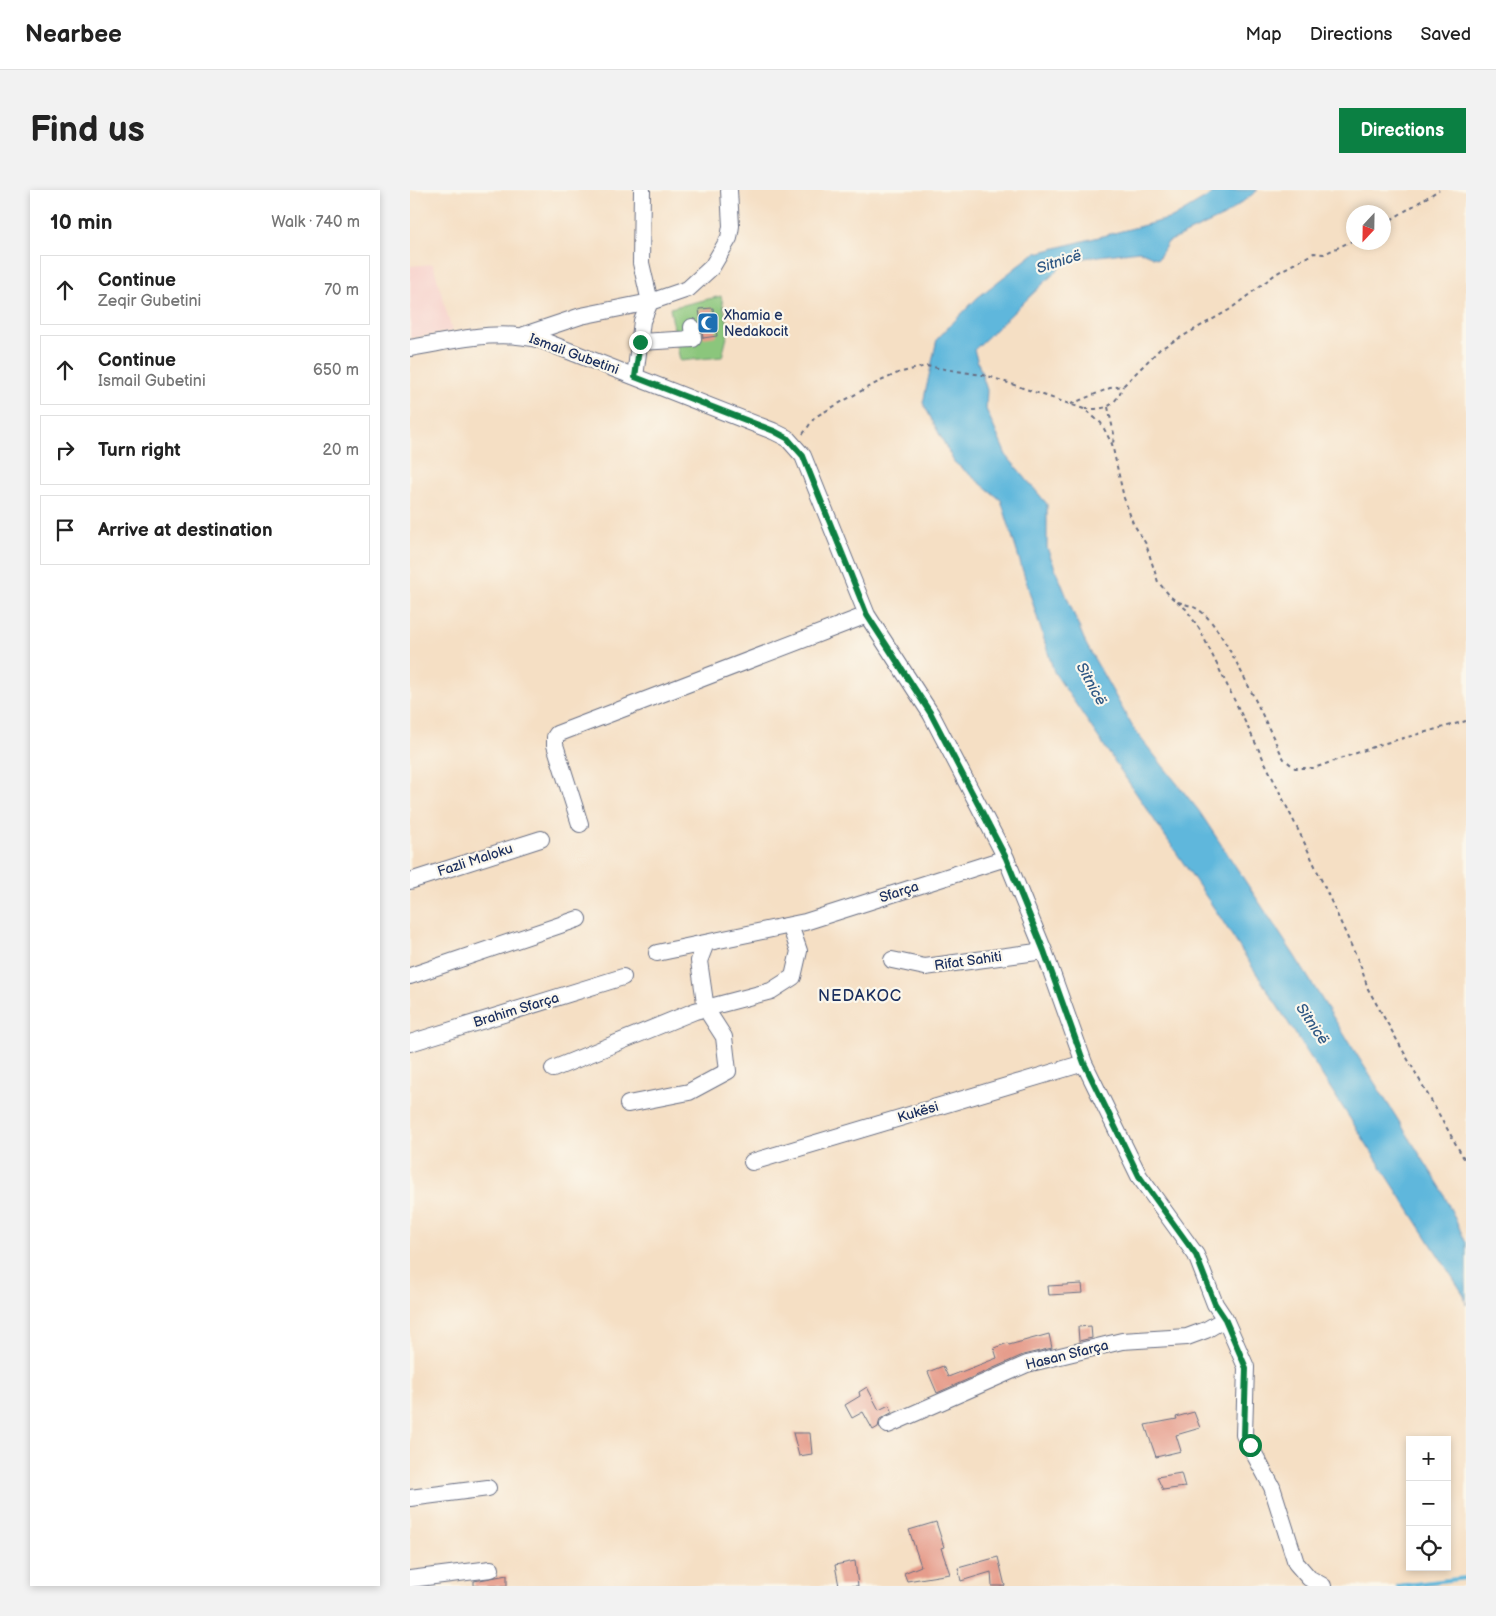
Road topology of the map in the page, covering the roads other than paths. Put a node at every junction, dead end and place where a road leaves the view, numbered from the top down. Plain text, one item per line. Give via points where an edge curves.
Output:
1 (642, 190) edge
2 (729, 190) edge
3 (650, 302) junction
4 (692, 327) dead end
5 (524, 335) junction
6 (640, 342) junction
7 (410, 348) edge
8 (635, 377) junction
9 (867, 615) junction
10 (580, 824) dead end
11 (540, 839) dead end
12 (1006, 858) junction
13 (410, 881) edge
14 (578, 919) dead end
15 (790, 925) junction
16 (706, 943) junction
17 (1044, 951) junction
18 (658, 953) dead end
19 (892, 960) dead end
20 (410, 976) edge
21 (623, 977) dead end
22 (706, 1008) junction
23 (410, 1043) edge
24 (1084, 1063) junction
25 (552, 1069) dead end
26 (628, 1104) dead end
27 (752, 1162) dead end
28 (1225, 1319) junction
29 (888, 1425) dead end
30 (488, 1488) dead end
31 (410, 1498) edge
32 (491, 1569) dead end
33 (410, 1579) edge
34 (1321, 1585) edge

1 - 3 street via 641,263
2 - 3 street via 729,238 712,267 688,289
3 - 5 street via 581,316
3 - 6 street via 642,321
4 - 6 street via 693,339
5 - 7 street, Ismail Gubetini via 497,334
5 - 8 street, Ismail Gubetini
6 - 8 street
8 - 9 street, Ismail Gubetini via 774,431 796,446 803,456
9 - 10 street via 557,734 555,745
9 - 12 street, Ismail Gubetini via 931,714
11 - 13 street, Fazli Maloku
12 - 15 street, Sfarça
12 - 17 street, Ismail Gubetini
14 - 20 street
15 - 16 street, Sfarça
15 - 22 street via 799,951 793,977 771,991
16 - 18 street, Sfarça
16 - 22 street via 699,961
17 - 19 street, Rifat Sahiti via 925,968
17 - 24 street, Ismail Gubetini
21 - 23 street, Brahim Sfarça
22 - 25 street
22 - 26 street via 724,1037 728,1071 689,1092
24 - 27 street, Kukësi
24 - 28 street, Ismail Gubetini via 1139,1176 1196,1255 1215,1304
28 - 29 street, Hasan Sfarça via 1187,1337 1122,1341 1027,1364
28 - 34 street, Ismail Gubetini via 1246,1368 1244,1435 1272,1488 1296,1563
30 - 31 street
32 - 33 street

